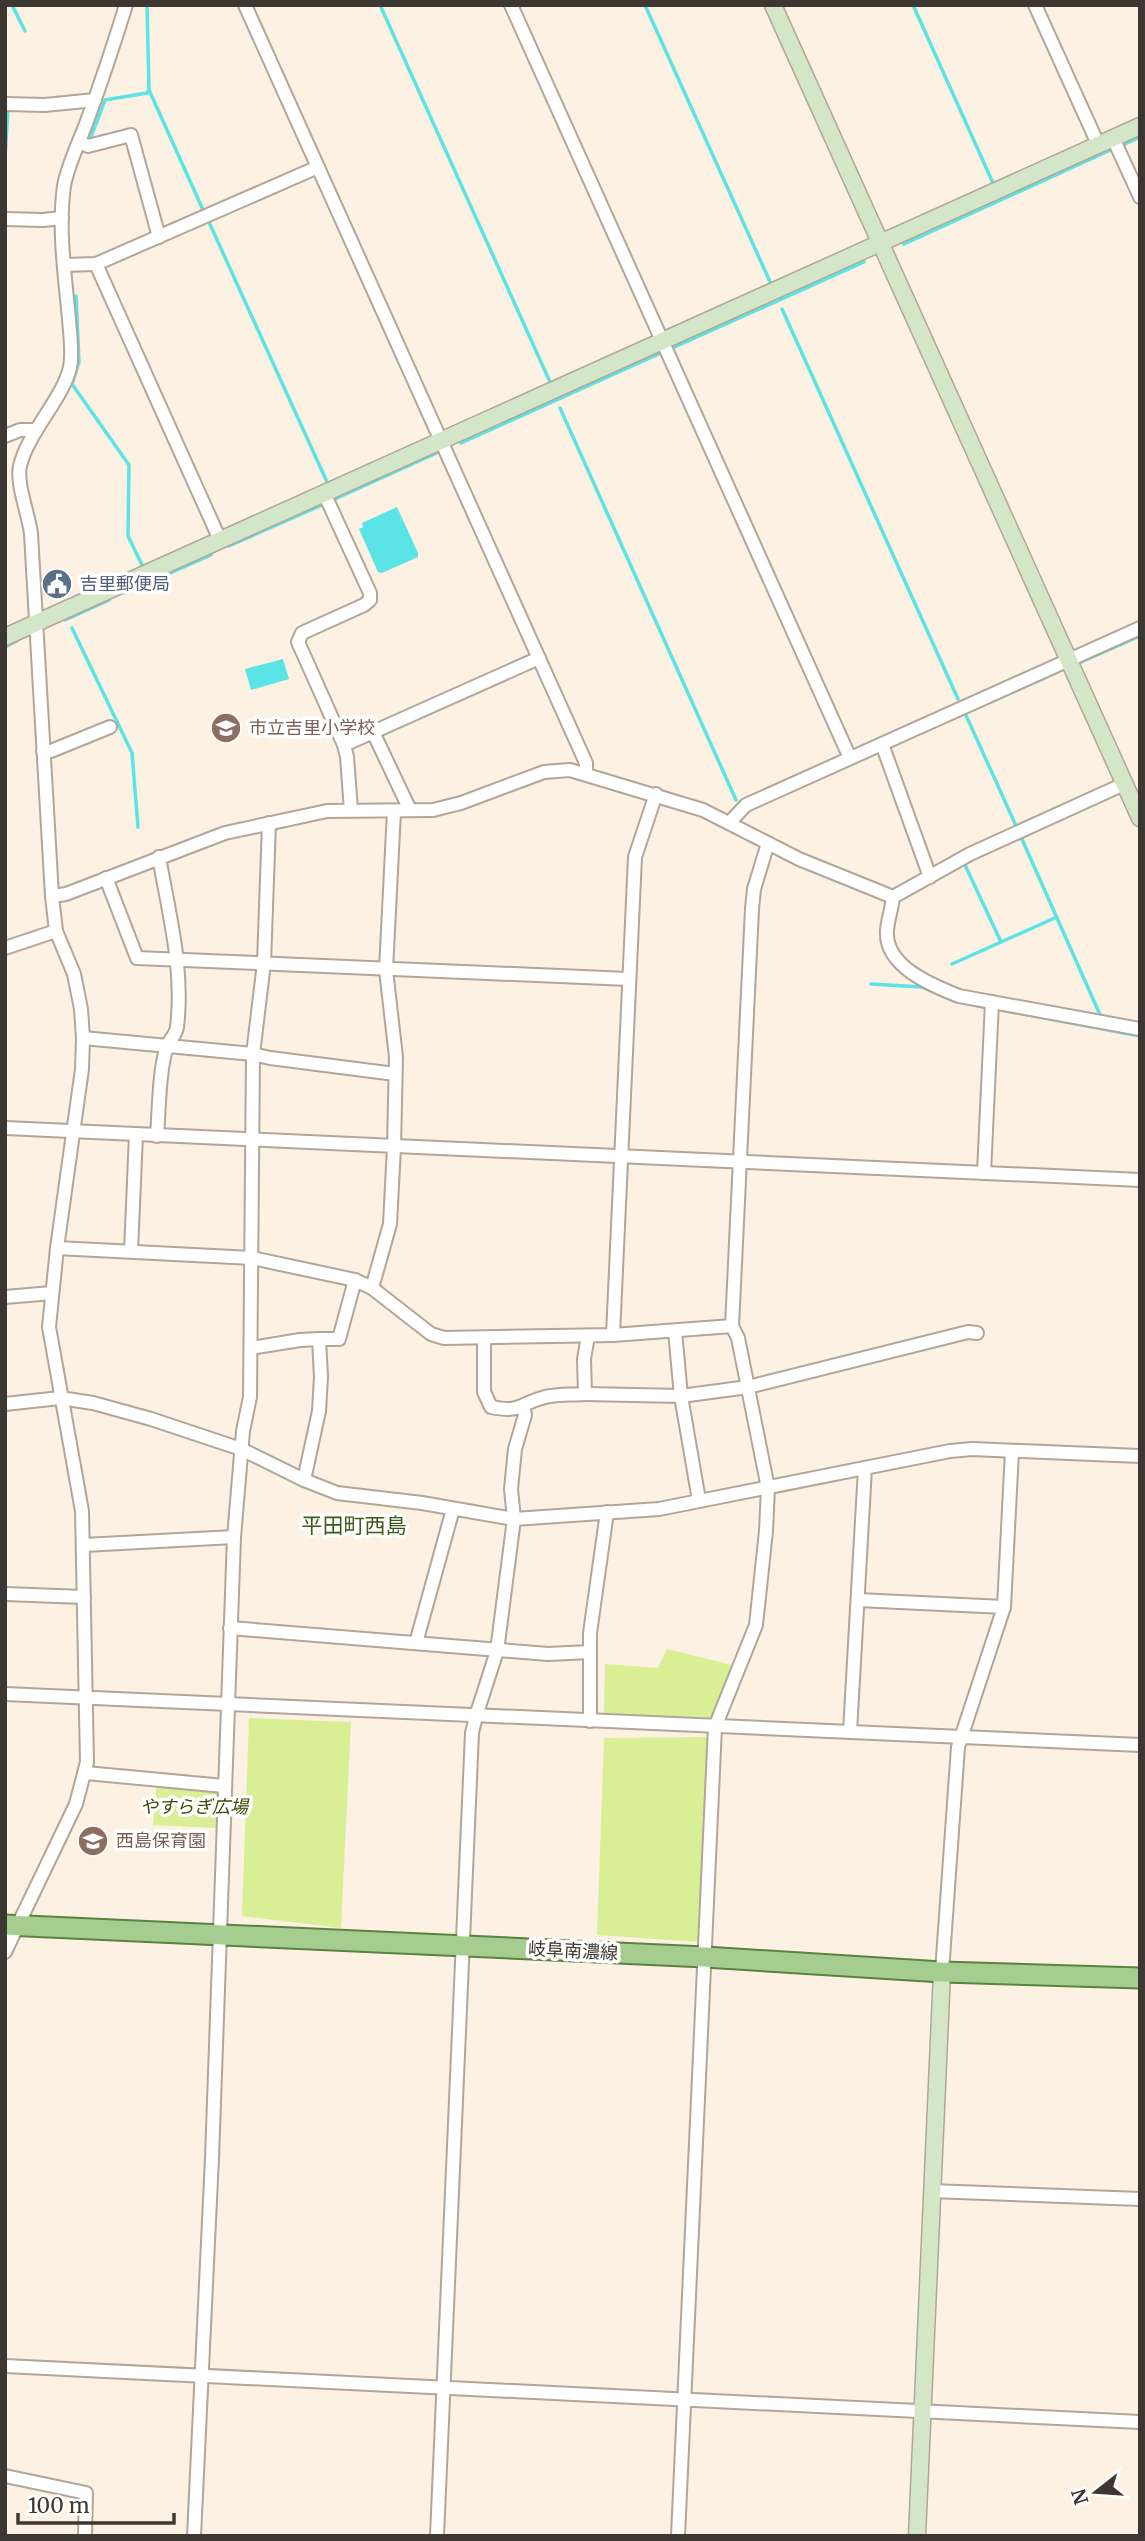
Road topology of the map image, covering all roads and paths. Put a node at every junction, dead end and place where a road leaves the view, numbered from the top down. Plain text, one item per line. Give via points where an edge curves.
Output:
1 (126, 5) edge
2 (244, 5) edge
3 (511, 5) edge
4 (773, 5) edge
5 (1035, 5) edge
6 (95, 100) junction
7 (5, 104) edge
8 (1140, 126) edge
9 (1105, 141) junction
10 (79, 142) junction
11 (318, 167) junction
12 (1140, 197) edge
13 (62, 218) junction
14 (5, 219) edge
15 (159, 237) junction
16 (880, 243) junction
17 (96, 264) junction
18 (65, 265) junction
19 (665, 347) junction
20 (36, 430) junction
21 (5, 436) edge
22 (441, 440) junction
23 (324, 493) junction
24 (220, 540) junction
25 (36, 623) junction
26 (1140, 628) edge
27 (5, 637) edge
28 (539, 658) junction
29 (1069, 660) junction
30 (110, 727) dead end
31 (373, 732) junction
32 (882, 744) junction
33 (344, 745) junction
34 (43, 751) junction
35 (850, 758) junction
36 (586, 773) junction
37 (1124, 784) junction
38 (656, 794) junction
39 (351, 810) junction
40 (410, 810) junction
41 (394, 811) junction
42 (1140, 818) edge
43 (270, 823) junction
44 (729, 823) junction
45 (768, 843) junction
46 (159, 857) junction
47 (930, 877) junction
48 (106, 878) junction
49 (52, 896) junction
50 (893, 897) junction
51 (56, 931) junction
52 (5, 948) edge
53 (178, 961) junction
54 (264, 963) junction
55 (386, 970) junction
56 (628, 979) junction
57 (992, 1003) junction
58 (1140, 1029) edge
59 (83, 1038) junction
60 (167, 1046) junction
61 (253, 1054) junction
62 (395, 1074) junction
63 (5, 1128) edge
64 (73, 1133) junction
65 (136, 1135) junction
66 (157, 1136) junction
67 (253, 1141) junction
68 (394, 1147) junction
69 (620, 1157) junction
70 (740, 1163) junction
71 (984, 1173) junction
72 (1140, 1180) edge
73 (57, 1248) junction
74 (131, 1251) junction
75 (252, 1258) junction
76 (355, 1280) junction
77 (372, 1289) junction
78 (52, 1293) junction
79 (5, 1297) edge
80 (732, 1326) junction
81 (675, 1331) junction
82 (977, 1333) dead end
83 (613, 1335) junction
84 (587, 1336) junction
85 (319, 1339) junction
86 (484, 1339) junction
87 (251, 1348) junction
88 (748, 1387) junction
89 (585, 1394) junction
90 (681, 1396) junction
91 (60, 1398) junction
92 (5, 1404) edge
93 (523, 1408) junction
94 (241, 1449) junction
95 (1012, 1451) junction
96 (1140, 1457) edge
97 (865, 1468) junction
98 (304, 1480) junction
99 (768, 1488) junction
100 (699, 1500) junction
101 (453, 1509) junction
102 (607, 1512) junction
103 (514, 1519) junction
104 (234, 1537) junction
105 (84, 1545) junction
106 (5, 1594) edge
107 (84, 1597) junction
108 (858, 1600) junction
109 (1004, 1607) junction
110 (230, 1628) junction
111 (416, 1643) junction
112 (497, 1651) junction
113 (590, 1652) junction
114 (5, 1694) edge
115 (87, 1697) junction
116 (228, 1704) junction
117 (475, 1716) junction
118 (590, 1721) junction
119 (715, 1727) junction
120 (850, 1732) junction
121 (960, 1736) junction
122 (1140, 1745) edge
123 (86, 1773) junction
124 (224, 1786) junction
125 (12, 1925) edge
126 (219, 1936) junction
127 (464, 1947) junction
128 (5, 1952) edge
129 (705, 1957) junction
130 (942, 1972) junction
131 (1140, 1978) edge
132 (931, 2192) junction
133 (1140, 2199) edge
134 (5, 2366) edge
135 (202, 2375) junction
136 (444, 2387) junction
137 (685, 2400) junction
138 (922, 2412) junction
139 (1140, 2422) edge
140 (5, 2476) edge
141 (85, 2536) edge
142 (194, 2536) edge
143 (437, 2536) edge
144 (678, 2536) edge
145 (916, 2536) edge

1 - 6 street
2 - 11 street
3 - 19 street
4 - 16 street
5 - 9 street
6 - 7 street
6 - 10 street
8 - 9 street
9 - 12 street
9 - 16 street
10 - 13 street via 64,187
10 - 15 street via 88,146 131,135
11 - 15 street
11 - 22 street
13 - 14 street
13 - 18 street
15 - 17 street
16 - 19 street
16 - 29 street
17 - 18 street
17 - 24 street
18 - 20 street via 70,367
19 - 22 street
19 - 35 street
20 - 21 street
20 - 25 street via 20,467 32,534
22 - 23 street
22 - 28 street
23 - 24 street
23 - 33 street via 370,593 365,605 302,633 298,642
24 - 25 street
25 - 27 street
25 - 34 street
26 - 29 street
28 - 31 street
28 - 36 street via 586,763
29 - 32 street
29 - 37 street
30 - 34 street
31 - 33 street
31 - 40 street
32 - 35 street
32 - 47 street
33 - 39 street
34 - 49 street
35 - 44 street via 746,805
36 - 38 street
36 - 40 street via 544,772 461,803
37 - 42 street
37 - 47 street
38 - 44 street
38 - 56 street via 635,857
39 - 41 street
39 - 43 street
40 - 41 street
41 - 55 street
43 - 46 street via 225,833
43 - 54 street
44 - 45 street
45 - 50 street
45 - 70 street via 752,909
46 - 48 street
46 - 53 street
47 - 50 street
48 - 49 street
48 - 53 street via 137,958
49 - 51 street
50 - 57 street via 888,944 905,967 932,986
51 - 52 street
51 - 59 street via 75,974
53 - 54 street
53 - 60 street via 176,1031
54 - 55 street
54 - 61 street
55 - 56 street
55 - 62 street
56 - 69 street
57 - 58 street
57 - 71 street
59 - 60 street
59 - 64 street
60 - 61 street
60 - 66 street
61 - 62 street
61 - 67 street
62 - 68 street
63 - 64 street
64 - 65 street
64 - 73 street
65 - 66 street
65 - 74 street
66 - 67 street
67 - 68 street
67 - 75 street
68 - 69 street
68 - 77 street via 390,1224
69 - 70 street
69 - 83 street
70 - 71 street
70 - 80 street
71 - 72 street
73 - 74 street
73 - 78 street
74 - 75 street
75 - 76 street
75 - 87 street
76 - 77 street
76 - 85 street via 339,1339
77 - 86 street via 431,1335
78 - 79 street
78 - 91 street via 49,1327
80 - 81 street
80 - 88 street
81 - 83 street
81 - 90 street
82 - 88 street
83 - 84 street
84 - 86 street
84 - 89 street
85 - 87 street
85 - 98 street via 319,1411
86 - 93 street via 484,1392 491,1407
87 - 94 street via 250,1396
88 - 90 street
88 - 99 street
89 - 90 street
89 - 93 street via 546,1397
90 - 100 street
91 - 92 street
91 - 94 street via 151,1419
91 - 105 street
93 - 103 street via 510,1489
94 - 98 street
94 - 104 street
95 - 96 street
95 - 97 street via 950,1451
95 - 109 street
97 - 99 street
97 - 108 street
98 - 101 street via 337,1493
99 - 100 street
99 - 119 street via 756,1625
100 - 102 street via 659,1509
101 - 103 street
101 - 111 street
102 - 103 street
102 - 113 street
103 - 112 street
104 - 105 street
104 - 110 street
105 - 107 street
106 - 107 street
107 - 115 street
108 - 109 street
108 - 120 street
109 - 121 street
110 - 111 street
110 - 116 street
111 - 112 street
112 - 113 street
112 - 117 street
113 - 118 street
114 - 115 street
115 - 116 street
115 - 123 street
116 - 117 street
116 - 124 street
117 - 118 street
117 - 127 street
118 - 119 street
119 - 120 street
119 - 129 street
120 - 121 street
121 - 122 street
121 - 130 street
123 - 124 street
123 - 125 street via 76,1804
124 - 126 street
125 - 126 main road, 岐阜南濃線
125 - 128 street
126 - 127 main road, 岐阜南濃線
126 - 135 street
127 - 129 main road, 岐阜南濃線
127 - 136 street
129 - 130 main road, 岐阜南濃線
129 - 137 street
130 - 131 main road, 岐阜南濃線
130 - 132 street
132 - 133 street
132 - 138 street
134 - 135 street
135 - 136 street
135 - 142 street
136 - 137 street
136 - 143 street
137 - 138 street
137 - 144 street
138 - 139 street
138 - 145 street
140 - 141 street via 86,2493

